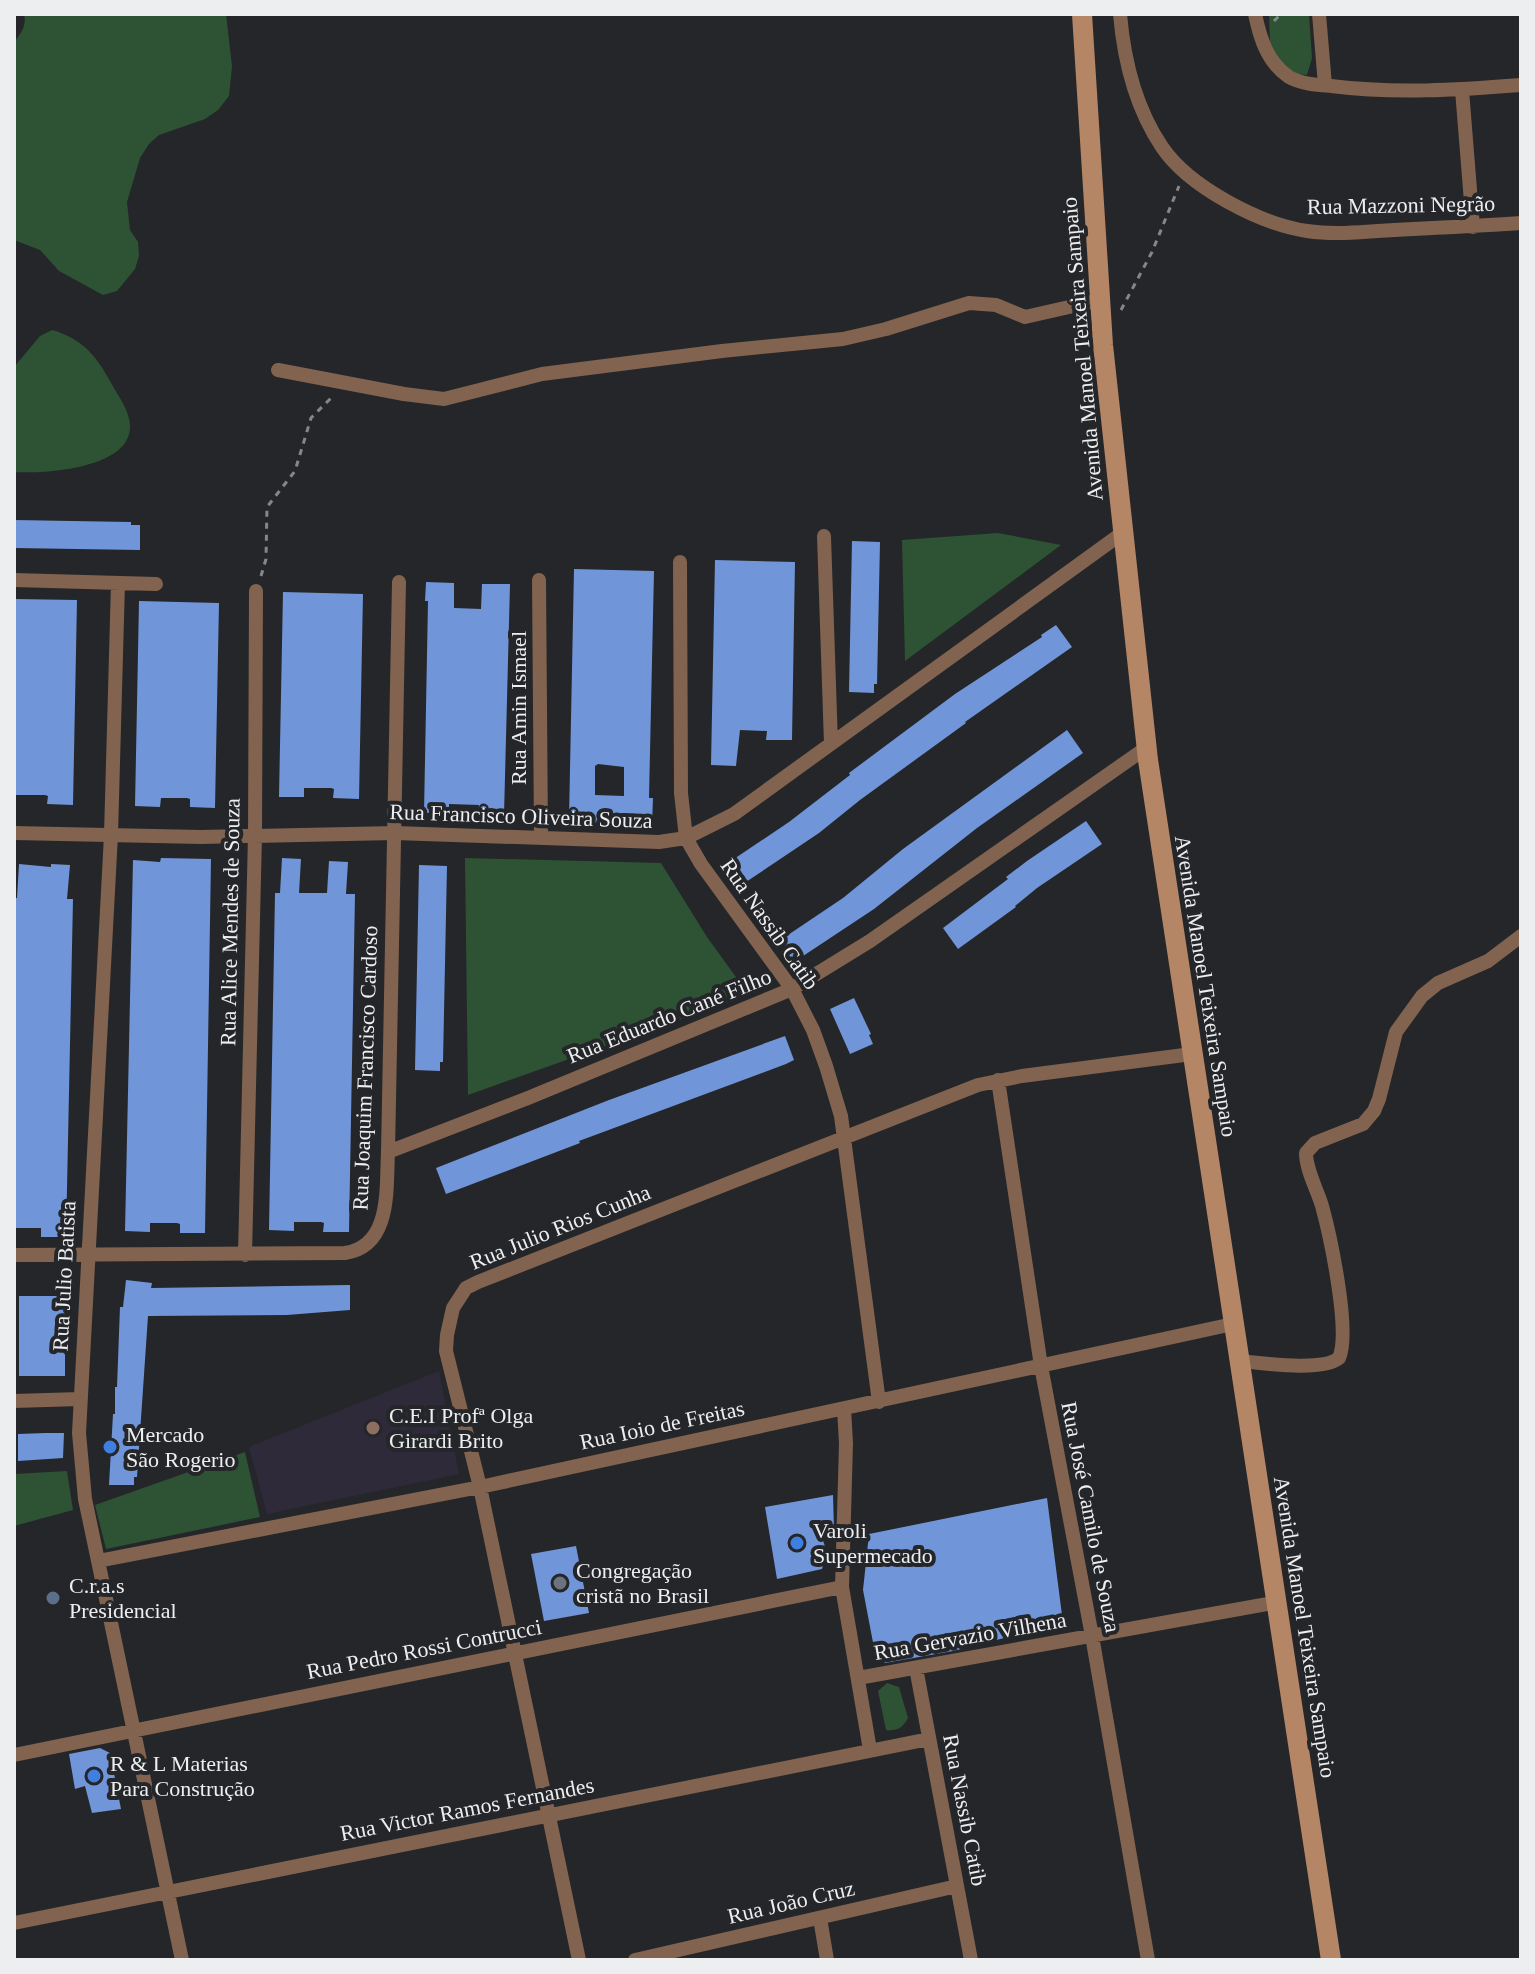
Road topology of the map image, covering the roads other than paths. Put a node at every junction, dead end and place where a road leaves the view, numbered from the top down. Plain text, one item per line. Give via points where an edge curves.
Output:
1 (1082, 14) edge
2 (1120, 14) edge
3 (1255, 14) edge
4 (1319, 14) edge
5 (1325, 85) junction
6 (1521, 85) edge
7 (1462, 90) junction
8 (1521, 223) edge
9 (1473, 227) junction
10 (1100, 300) junction
11 (278, 370) dead end
12 (1121, 534) junction
13 (824, 536) dead end
14 (680, 562) dead end
15 (14, 580) edge
16 (539, 580) dead end
17 (399, 582) dead end
18 (118, 583) junction
19 (156, 584) dead end
20 (256, 591) road end
21 (831, 744) junction
22 (1146, 748) junction
23 (14, 833) edge
24 (395, 833) junction
25 (111, 835) junction
26 (255, 835) junction
27 (541, 836) junction
28 (686, 838) junction
29 (1521, 936) edge
30 (792, 989) junction
31 (1192, 1054) junction
32 (998, 1080) junction
33 (843, 1138) junction
34 (388, 1152) junction
35 (87, 1254) junction
36 (14, 1255) edge
37 (245, 1255) junction
38 (1233, 1324) junction
39 (1240, 1361) junction
40 (1041, 1366) junction
41 (80, 1399) junction
42 (14, 1401) edge
43 (879, 1402) junction
44 (844, 1409) junction
45 (480, 1487) junction
46 (98, 1561) junction
47 (842, 1587) junction
48 (1278, 1602) junction
49 (1092, 1636) junction
50 (516, 1653) junction
51 (916, 1668) junction
52 (858, 1678) junction
53 (134, 1731) junction
54 (929, 1739) junction
55 (870, 1750) junction
56 (14, 1755) edge
57 (549, 1815) junction
58 (957, 1886) junction
59 (166, 1893) junction
60 (820, 1918) junction
61 (14, 1923) edge
62 (182, 1960) edge
63 (579, 1960) edge
64 (635, 1960) edge
65 (827, 1960) edge
66 (971, 1960) edge
67 (1148, 1960) edge
68 (1331, 1960) edge

1 - 10 street, Avenida Manoel Teixeira Sampaio
2 - 9 street, Rua Mazzoni Negrão via 1133,86 1162,148 1231,204 1288,228 1331,233
3 - 5 street via 1263,46 1277,66 1293,79
4 - 5 street
5 - 7 street via 1402,92
6 - 7 street
7 - 9 street
8 - 9 street, Rua Mazzoni Negrão
10 - 11 street via 1025,317 996,305 969,303 843,339 542,374 444,399
10 - 12 street, Avenida Manoel Teixeira Sampaio
12 - 21 street, Rua Francisco Oliveira Souza
12 - 22 street, Avenida Manoel Teixeira Sampaio
13 - 21 street
14 - 28 street, Rua Nassib Catib via 681,793
15 - 18 street
16 - 27 street, Rua Amin Ismael
17 - 24 street, Rua Joaquim Francisco Cardoso
18 - 19 street
18 - 25 street, Rua Julio Batista
20 - 26 street, Rua Alice Mendes de Souza
21 - 28 street, Rua Francisco Oliveira Souza via 734,814
22 - 30 street, Rua Eduardo Cané Filho via 870,941
22 - 31 street, Avenida Manoel Teixeira Sampaio
23 - 25 street, Rua Francisco Oliveira Souza
24 - 26 street, Rua Francisco Oliveira Souza
24 - 27 street, Rua Francisco Oliveira Souza
24 - 34 street, Rua Joaquim Francisco Cardoso
25 - 26 street, Rua Francisco Oliveira Souza
25 - 35 street, Rua Julio Batista
26 - 37 street, Rua Alice Mendes de Souza
27 - 28 street, Rua Francisco Oliveira Souza via 637,842
28 - 30 street, Rua Nassib Catib
29 - 39 street via 1488,961 1422,996 1396,1032 1369,1118 1315,1143 1306,1153 1334,1271 1343,1331 1339,1358 1318,1364
30 - 33 street, Rua Nassib Catib via 826,1066
30 - 34 street, Rua Eduardo Cané Filho
31 - 32 street, Rua Julio Rios Cunha
31 - 38 street, Avenida Manoel Teixeira Sampaio
32 - 33 street, Rua Julio Rios Cunha
32 - 40 street, Rua José Camilo de Souza
33 - 43 street, Rua Nassib Catib
33 - 45 street, Rua Julio Rios Cunha via 466,1288 453,1308 446,1351
34 - 37 street, Rua Joaquim Francisco Cardoso via 384,1210 378,1229 358,1251
35 - 36 street, Rua Joaquim Francisco Cardoso
35 - 37 street, Rua Joaquim Francisco Cardoso
35 - 41 street, Rua Julio Batista
38 - 39 street, Avenida Manoel Teixeira Sampaio
38 - 40 street, Rua Ioio de Freitas
39 - 48 street, Avenida Manoel Teixeira Sampaio
40 - 43 street, Rua Ioio de Freitas
40 - 49 street, Rua José Camilo de Souza
41 - 42 street
41 - 46 street, Rua Julio Batista via 85,1499
43 - 44 street, Rua Ioio de Freitas
44 - 45 street, Rua Ioio de Freitas
44 - 47 street
45 - 46 street, Rua Ioio de Freitas
45 - 50 street, Rua Julio Rios Cunha
46 - 53 street, Rua Julio Batista
47 - 50 street, Rua Pedro Rossi Contrucci
47 - 52 street
48 - 49 street, Rua Gervazio Vilhena
48 - 68 street, Avenida Manoel Teixeira Sampaio
49 - 51 street, Rua Gervazio Vilhena
49 - 67 street, Rua José Camilo de Souza
50 - 53 street, Rua Pedro Rossi Contrucci
50 - 57 street, Rua Julio Rios Cunha
51 - 52 street, Rua Gervazio Vilhena
51 - 54 street, Rua Nassib Catib
52 - 55 street
53 - 56 street, Rua Pedro Rossi Contrucci
53 - 59 street, Rua Julio Batista
54 - 55 street, Rua Victor Ramos Fernandes
54 - 58 street, Rua Nassib Catib
55 - 57 street, Rua Victor Ramos Fernandes
57 - 59 street, Rua Victor Ramos Fernandes
57 - 63 street, Rua Julio Rios Cunha
58 - 60 street, Rua João Cruz
58 - 66 street, Rua Nassib Catib
59 - 61 street, Rua Victor Ramos Fernandes
59 - 62 street, Rua Julio Batista
60 - 64 street, Rua João Cruz
60 - 65 street

